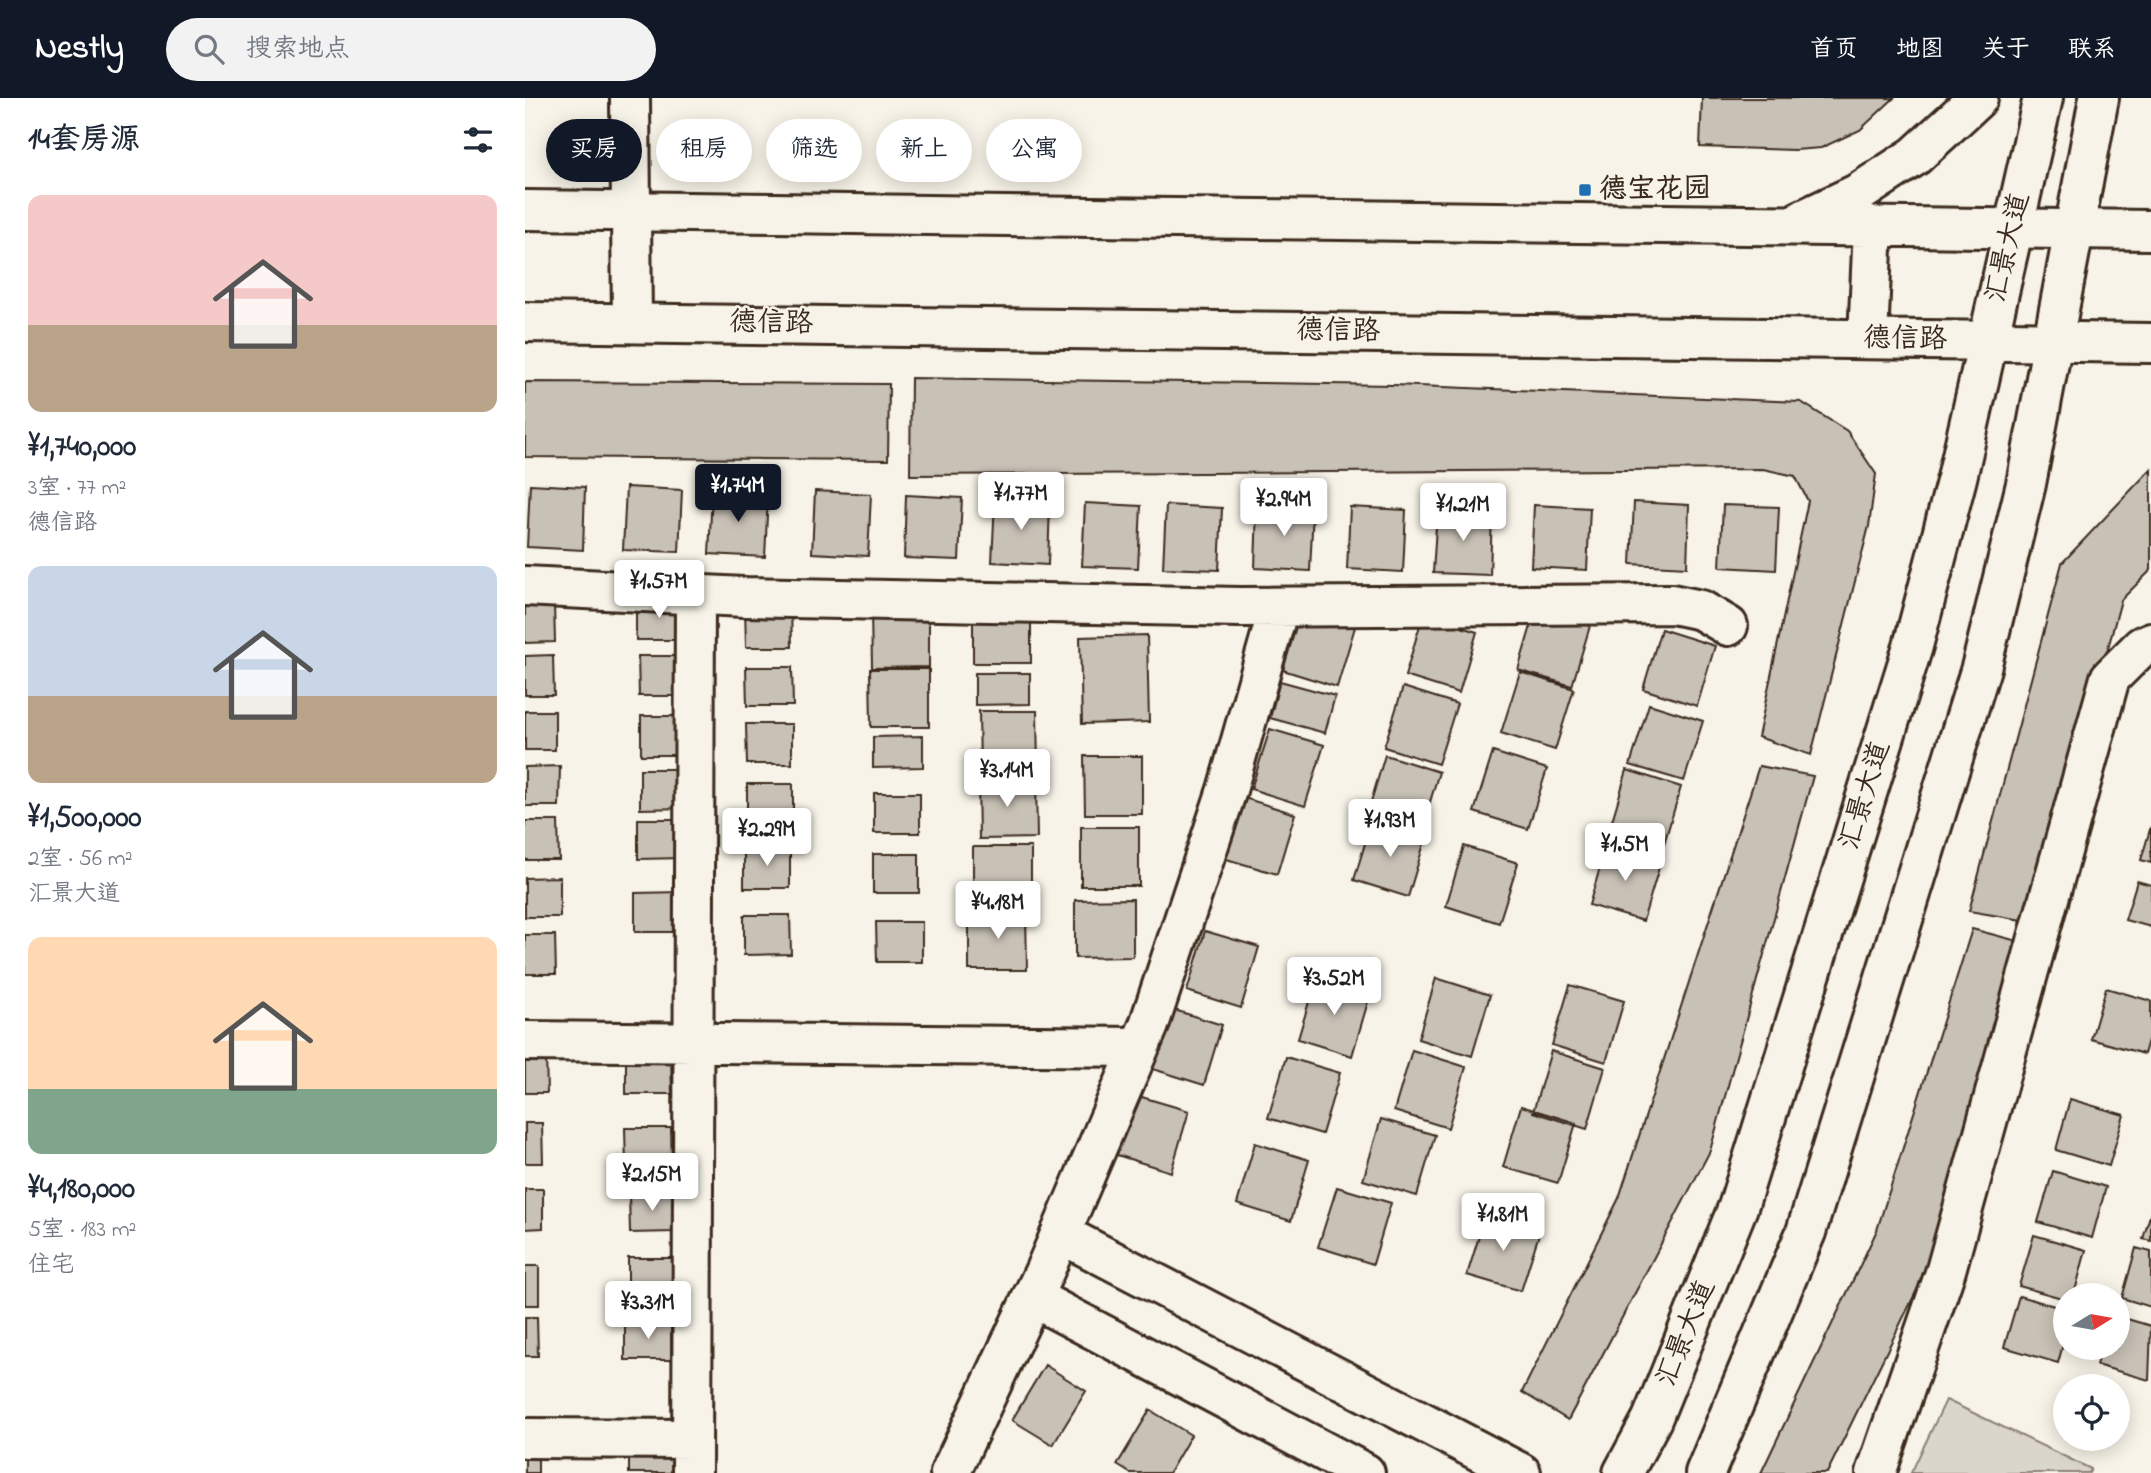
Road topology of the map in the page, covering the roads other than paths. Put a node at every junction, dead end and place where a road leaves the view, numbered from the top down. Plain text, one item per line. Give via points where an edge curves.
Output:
1 (629, 98) edge
2 (1978, 98) edge
3 (2043, 98) edge
4 (2099, 98) edge
5 (525, 210) edge
6 (631, 210) junction
7 (1792, 225) junction
8 (1873, 226) junction
9 (2014, 228) junction
10 (2075, 229) junction
11 (2151, 230) edge
12 (525, 322) edge
13 (632, 323) junction
14 (1868, 339) junction
15 (1989, 341) junction
16 (2054, 341) junction
17 (2151, 343) edge
18 (525, 586) edge
19 (695, 594) junction
20 (1279, 607) junction
21 (1728, 626) dead end
22 (2151, 642) edge
23 (525, 1041) edge
24 (693, 1043) junction
25 (1139, 1048) junction
26 (1061, 1234) junction
27 (1033, 1297) junction
28 (525, 1438) edge
29 (692, 1456) edge
30 (950, 1473) edge
31 (1365, 1473) edge
32 (1521, 1473) edge
33 (1623, 1473) edge
34 (1705, 1473) edge
35 (1876, 1473) edge

1 - 6 street
2 - 7 street via 1915,156 1857,194
3 - 9 street, 汇景大道
4 - 10 street
5 - 6 street
6 - 7 street
6 - 13 street
7 - 8 street
8 - 9 street
8 - 14 street
9 - 10 street
9 - 15 street, 汇景大道
10 - 11 street
10 - 16 street
12 - 13 street, 德信路
13 - 14 street, 德信路
14 - 15 street, 德信路
15 - 16 street, 德信路
15 - 33 street, 汇景大道 via 1913,646 1751,1170 1657,1407
16 - 17 street, 德信路
16 - 34 street via 2026,484 1981,668 1855,1079 1806,1232
18 - 19 street
19 - 20 street
19 - 24 street
20 - 21 street via 1672,604 1701,610
20 - 25 street via 1227,790
22 - 35 street via 2110,678 1946,1270
23 - 24 street
24 - 25 street
24 - 29 street
25 - 26 street
26 - 27 street
26 - 32 street
27 - 30 street
27 - 31 street
28 - 29 street

